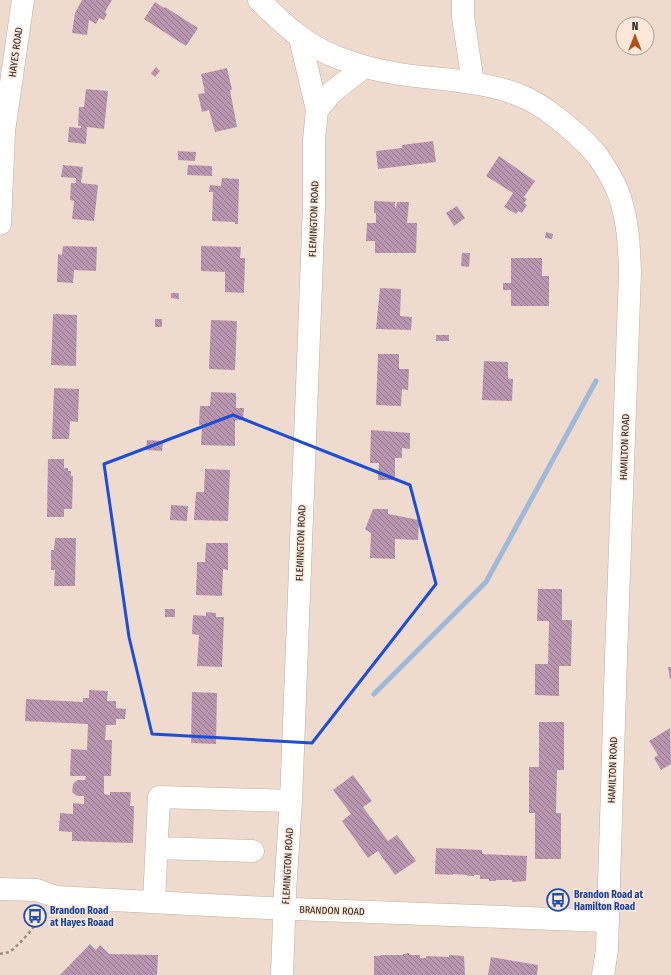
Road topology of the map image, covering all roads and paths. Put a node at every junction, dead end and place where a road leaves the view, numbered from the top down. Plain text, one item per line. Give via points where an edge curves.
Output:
1 (23, 0) edge
2 (259, 0) edge
3 (463, 0) edge
4 (300, 38) junction
5 (364, 67) junction
6 (473, 83) junction
7 (317, 110) junction
8 (0, 224) edge
9 (291, 801) junction
10 (156, 848) junction
11 (253, 851) dead end
12 (0, 889) edge
13 (56, 897) junction
14 (154, 902) junction
15 (0, 903) edge
16 (284, 909) junction
17 (41, 916) dead end
18 (607, 921) junction
19 (0, 954) edge
20 (282, 975) edge
21 (603, 975) edge

1 - 8 street, HAYES ROAD via 4,131
2 - 4 street via 284,26
3 - 6 street
4 - 5 street via 337,58
4 - 7 street, FLEMINGTON ROAD
5 - 6 street
5 - 7 street via 332,92
6 - 18 street, HAMILTON ROAD via 530,100 576,134 599,157 618,192 628,230 630,272
7 - 9 street, FLEMINGTON ROAD
9 - 10 street via 159,798
9 - 16 street, FLEMINGTON ROAD
10 - 11 street
10 - 14 street
12 - 13 street, BRANDON ROAD via 37,890
13 - 14 street, BRANDON ROAD
13 - 15 street, BRANDON ROAD via 41,903
14 - 16 street, BRANDON ROAD
16 - 18 street, BRANDON ROAD
16 - 20 street, FLEMINGTON ROAD
17 - 19 path via 18,945
18 - 21 street, HAMILTON ROAD

